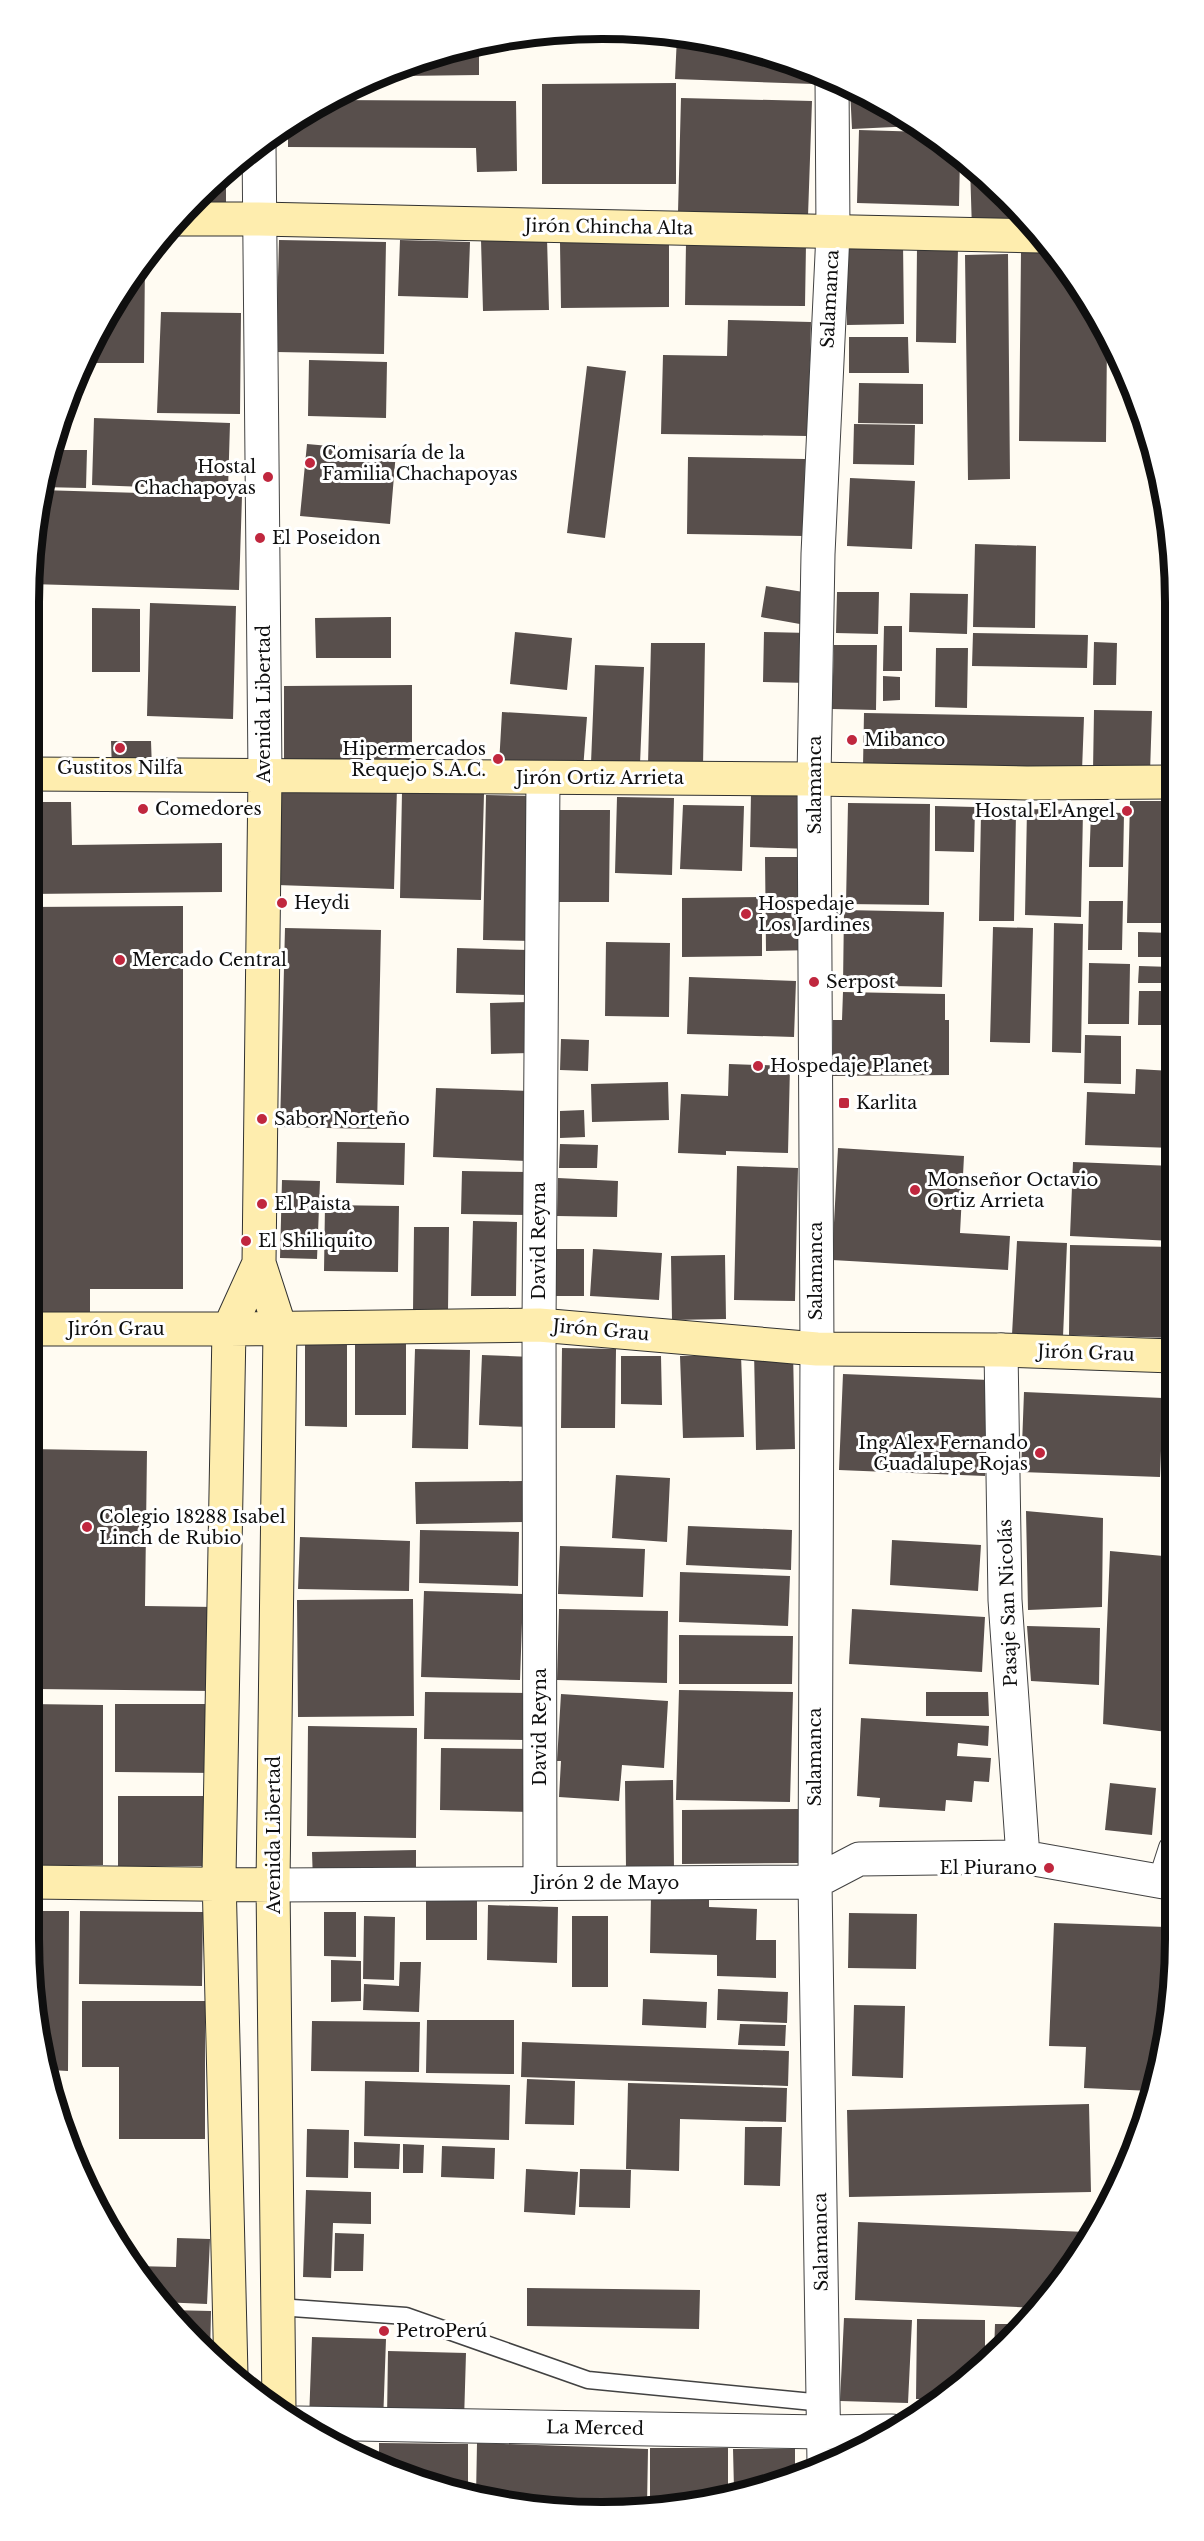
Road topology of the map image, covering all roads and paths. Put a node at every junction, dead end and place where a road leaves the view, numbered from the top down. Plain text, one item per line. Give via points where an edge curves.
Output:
1 (832, 89) edge
2 (259, 155) edge
3 (190, 219) edge
4 (259, 219) junction
5 (833, 233) junction
6 (1029, 236) edge
7 (39, 774) edge
8 (264, 774) junction
9 (543, 778) junction
10 (814, 779) junction
11 (1165, 782) edge
12 (260, 1263) junction
13 (539, 1325) junction
14 (280, 1328) junction
15 (39, 1329) edge
16 (229, 1329) junction
17 (817, 1349) junction
18 (1001, 1350) junction
19 (1165, 1356) edge
20 (1023, 1857) junction
21 (39, 1882) edge
22 (815, 1882) junction
23 (1165, 1882) edge
24 (219, 1884) junction
25 (540, 1884) junction
26 (273, 1885) junction
27 (278, 2307) junction
28 (231, 2362) edge
29 (279, 2400) edge
30 (314, 2423) edge
31 (875, 2431) edge
32 (824, 2433) edge

1 - 5 street, Salamanca
2 - 4 street, Avenida Libertad
3 - 4 main road, Jirón Chincha Alta
4 - 5 main road, Jirón Chincha Alta
4 - 8 street, Avenida Libertad
5 - 6 main road, Jirón Chincha Alta
5 - 10 street, Salamanca via 818,554
7 - 8 main road, Jirón Ortiz Arrieta
8 - 9 main road, Jirón Ortiz Arrieta
8 - 12 main road, Avenida Libertad
9 - 10 main road, Jirón Ortiz Arrieta
9 - 13 street, David Reyna
10 - 11 main road, Jirón Ortiz Arrieta
10 - 17 street, Salamanca
12 - 14 main road, Avenida Libertad
12 - 16 main road, Avenida Libertad
13 - 14 main road, Jirón Grau
13 - 17 main road, Jirón Grau
13 - 25 street, David Reyna
14 - 16 main road, Jirón Grau
14 - 26 main road, Avenida Libertad
15 - 16 main road, Jirón Grau
16 - 24 main road, Avenida Libertad
17 - 18 main road, Jirón Grau
17 - 22 street, Salamanca
18 - 19 main road, Jirón Grau
18 - 20 street, Pasaje San Nicolás via 1005,1599
20 - 22 street, Jirón 2 de Mayo via 859,1859
20 - 23 street, Jirón 2 de Mayo
21 - 24 main road, Jirón 2 de Mayo
22 - 25 street, Jirón 2 de Mayo
22 - 32 street, Salamanca
24 - 26 main road, Jirón 2 de Mayo
24 - 28 main road, Avenida Libertad
25 - 26 street, Jirón 2 de Mayo
26 - 27 main road, Avenida Libertad
27 - 29 main road, Avenida Libertad
27 - 32 lane via 406,2316 588,2380
30 - 32 street, La Merced
31 - 32 street, La Merced

